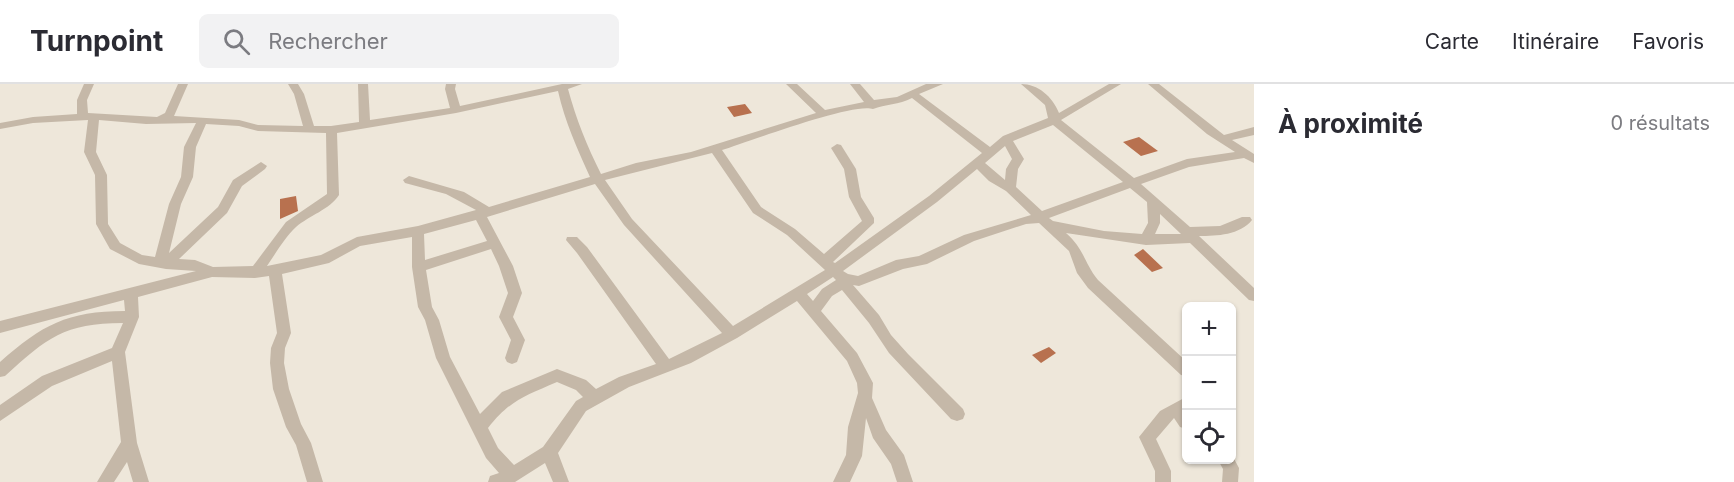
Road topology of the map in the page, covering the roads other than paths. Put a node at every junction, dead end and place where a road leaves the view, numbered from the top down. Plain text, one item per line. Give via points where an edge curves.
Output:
1 (89, 84) edge
2 (183, 84) edge
3 (293, 84) edge
4 (363, 84) edge
5 (451, 84) edge
6 (577, 84) edge
7 (790, 84) edge
8 (855, 84) edge
9 (938, 84) edge
10 (1026, 84) edge
11 (1116, 84) edge
12 (1153, 84) edge
13 (562, 87) junction
14 (913, 88) edge
15 (873, 106) junction
16 (456, 110) junction
17 (823, 114) junction
18 (89, 116) junction
19 (167, 118) junction
20 (1054, 120) junction
21 (202, 121) junction
22 (365, 124) junction
23 (0, 126) edge
24 (310, 129) junction
25 (331, 130) junction
26 (1254, 131) edge
27 (1007, 139) junction
28 (1226, 140) junction
29 (837, 148) dead end
30 (716, 149) junction
31 (1249, 153) edge
32 (991, 154) junction
33 (978, 163) junction
34 (261, 166) dead end
35 (597, 178) junction
36 (409, 180) dead end
37 (1133, 184) junction
38 (1010, 188) junction
39 (1153, 200) junction
40 (483, 213) junction
41 (1039, 218) junction
42 (1246, 220) dead end
43 (418, 231) junction
44 (1190, 235) junction
45 (572, 240) dead end
46 (1146, 240) junction
47 (494, 244) junction
48 (167, 262) junction
49 (420, 267) junction
50 (275, 271) junction
51 (834, 271) junction
52 (212, 272) junction
53 (255, 273) junction
54 (131, 293) junction
55 (799, 294) junction
56 (1254, 296) edge
57 (812, 310) junction
58 (132, 317) junction
59 (0, 327) edge
60 (732, 334) junction
61 (118, 352) junction
62 (512, 358) dead end
63 (1182, 366) edge
64 (667, 367) junction
65 (0, 371) edge
66 (594, 398) junction
67 (865, 400) junction
68 (1182, 411) edge
69 (0, 414) edge
70 (957, 414) dead end
71 (479, 428) junction
72 (129, 443) junction
73 (549, 452) junction
74 (1229, 464) edge
75 (512, 475) junction
76 (105, 482) edge
77 (141, 482) edge
78 (315, 482) edge
79 (496, 482) edge
80 (561, 482) edge
81 (841, 482) edge
82 (905, 482) edge
83 (1163, 482) edge
84 (1230, 482) edge

1 - 18 street via 82,100
2 - 19 street
3 - 24 street
4 - 22 street
5 - 16 street
6 - 13 street
7 - 17 street
8 - 15 street
9 - 14 street
10 - 20 street via 1051,104
11 - 20 street
12 - 28 street
13 - 16 street
13 - 35 street via 571,122
14 - 15 street via 900,100
14 - 32 street
15 - 17 street
16 - 22 street
17 - 30 street
18 - 19 street via 146,121
18 - 23 street
18 - 48 street via 90,152 101,175 102,224 115,246 139,259
19 - 21 street
20 - 27 street
20 - 37 street
21 - 24 street
21 - 48 street via 190,147 187,177 175,204 162,256
22 - 25 street
24 - 25 street
25 - 53 street via 333,195 290,225
26 - 28 street
27 - 32 street
27 - 38 street via 1018,159 1012,169
28 - 31 street
29 - 51 street via 850,169 855,197 868,223
30 - 35 street
30 - 51 street via 757,210 791,232
31 - 37 street via 1193,161
32 - 33 street
33 - 38 street
33 - 51 street
34 - 48 street via 237,183 223,210
35 - 40 street
35 - 60 street via 628,222
36 - 40 street via 458,193 475,201
37 - 39 street
37 - 41 street
38 - 41 street
39 - 44 street
39 - 46 street via 1154,223
40 - 43 street
40 - 47 street
41 - 46 street via 1090,235
41 - 51 street via 969,238 922,260 859,281
41 - 63 street via 1074,248 1093,284
42 - 44 street via 1220,231
43 - 49 street
43 - 50 street via 357,242 324,259
44 - 46 street
44 - 56 street
45 - 64 street
47 - 49 street
47 - 62 street via 515,293 506,317 518,340
48 - 52 street via 195,265
49 - 71 street via 425,307 443,358
50 - 53 street
50 - 78 street via 284,333 277,363 281,389
51 - 55 street
51 - 57 street via 840,286 825,294 820,305
51 - 70 street via 879,325 884,337
52 - 53 street
52 - 54 street
54 - 58 street
54 - 59 street
55 - 57 street
55 - 60 street
57 - 67 street via 860,370
58 - 61 street
58 - 65 street via 88,319 54,329
60 - 64 street
61 - 69 street via 47,381
61 - 72 street
64 - 66 street via 624,382
66 - 71 street via 581,385 557,375 507,397
66 - 73 street via 581,406
67 - 81 street via 856,427 855,456
67 - 82 street via 879,433 898,460
68 - 83 street via 1172,409 1166,413 1147,437 1163,471
71 - 75 street via 492,453
72 - 76 street
72 - 77 street
73 - 75 street
73 - 80 street
74 - 84 street
75 - 79 street

